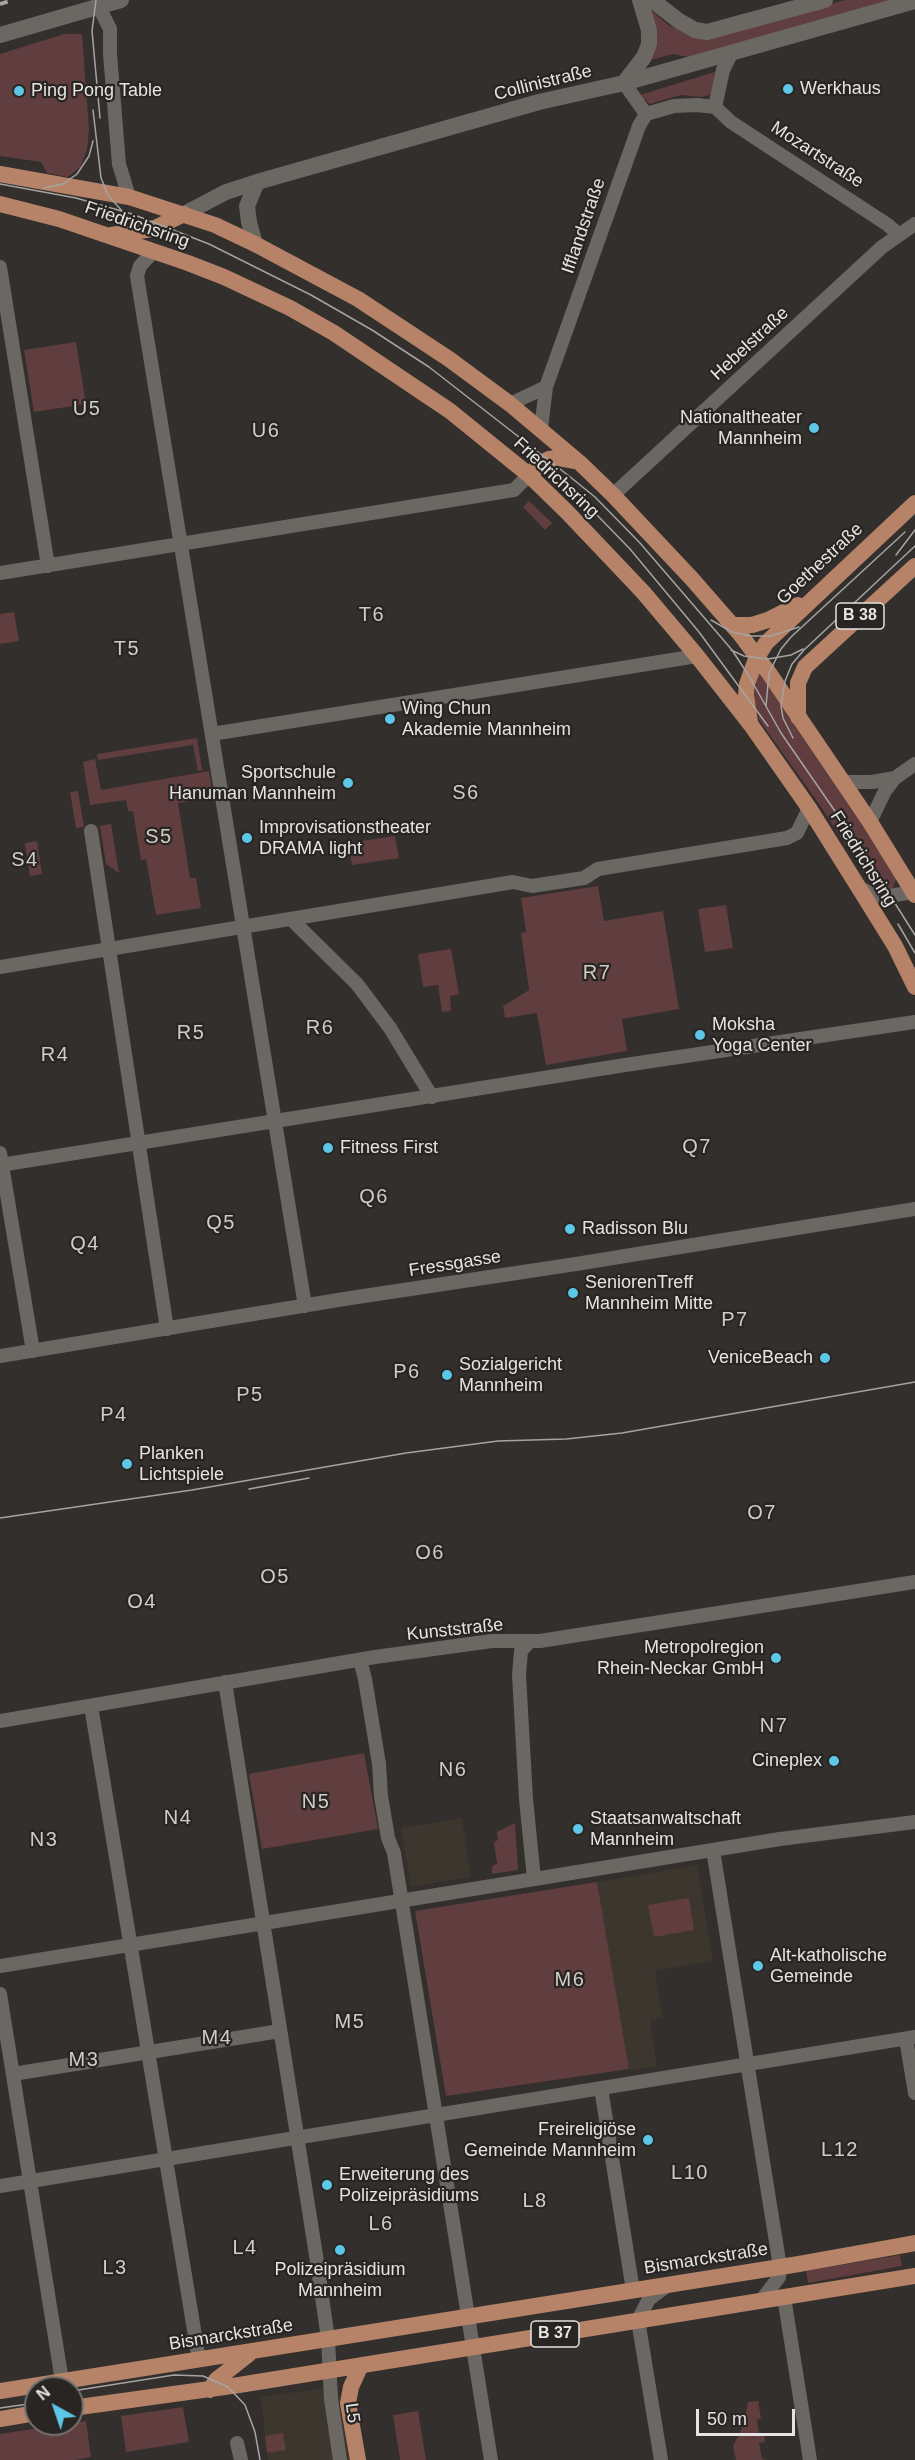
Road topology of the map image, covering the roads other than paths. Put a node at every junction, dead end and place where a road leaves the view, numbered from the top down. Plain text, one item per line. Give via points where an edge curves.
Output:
1 (121, 0) edge
2 (640, 0) edge
3 (652, 0) edge
4 (825, 0) edge
5 (915, 1) edge
6 (99, 7) junction
7 (0, 35) edge
8 (732, 52) junction
9 (624, 83) junction
10 (715, 107) junction
11 (646, 114) junction
12 (0, 174) edge
13 (257, 182) junction
14 (129, 197) junction
15 (0, 204) edge
16 (184, 214) junction
17 (915, 224) edge
18 (898, 234) junction
19 (108, 236) junction
20 (255, 243) junction
21 (154, 251) junction
22 (0, 267) edge
23 (546, 387) junction
24 (510, 404) junction
25 (541, 429) junction
26 (580, 463) junction
27 (529, 476) junction
28 (613, 495) junction
29 (915, 503) edge
30 (180, 545) junction
31 (48, 566) junction
32 (915, 566) edge
33 (0, 573) edge
34 (807, 603) junction
35 (732, 625) junction
36 (697, 656) junction
37 (757, 657) junction
38 (798, 718) junction
39 (751, 725) junction
40 (212, 734) junction
41 (915, 764) edge
42 (895, 778) junction
43 (842, 782) junction
44 (809, 808) junction
45 (870, 822) junction
46 (91, 831) dead end
47 (860, 888) junction
48 (915, 893) edge
49 (292, 920) junction
50 (244, 927) junction
51 (110, 948) junction
52 (0, 967) edge
53 (915, 987) edge
54 (915, 1022) edge
55 (432, 1097) junction
56 (276, 1121) junction
57 (139, 1142) junction
58 (1, 1161) edge
59 (915, 1209) edge
60 (305, 1306) junction
61 (167, 1329) junction
62 (33, 1351) junction
63 (0, 1356) edge
64 (915, 1582) edge
65 (529, 1642) junction
66 (360, 1660) junction
67 (225, 1682) junction
68 (91, 1706) junction
69 (0, 1721) edge
70 (915, 1822) edge
71 (713, 1850) junction
72 (534, 1879) junction
73 (401, 1901) junction
74 (263, 1923) junction
75 (131, 1945) junction
76 (0, 1966) edge
77 (0, 1994) edge
78 (280, 2031) junction
79 (911, 2038) edge
80 (148, 2052) junction
81 (747, 2065) junction
82 (13, 2074) junction
83 (601, 2088) junction
84 (915, 2093) edge
85 (435, 2115) junction
86 (297, 2138) junction
87 (166, 2159) junction
88 (30, 2181) junction
89 (0, 2186) edge
90 (915, 2243) edge
91 (780, 2267) junction
92 (915, 2276) edge
93 (668, 2285) junction
94 (633, 2291) junction
95 (784, 2297) junction
96 (761, 2301) junction
97 (467, 2317) junction
98 (638, 2320) junction
99 (328, 2339) junction
100 (472, 2347) junction
101 (252, 2352) junction
102 (199, 2360) junction
103 (361, 2366) junction
104 (330, 2370) junction
105 (61, 2376) edge
106 (84, 2378) edge
107 (24, 2387) edge
108 (210, 2390) junction
109 (0, 2391) edge
110 (84, 2406) edge
111 (24, 2416) edge
112 (0, 2419) edge
113 (237, 2443) dead end
114 (241, 2460) edge
115 (340, 2460) edge
116 (358, 2460) edge
117 (491, 2460) edge
118 (661, 2460) edge
119 (810, 2460) edge

1 - 6 street
2 - 9 street via 650,44 645,57
3 - 4 street via 666,14 695,30 714,31
5 - 8 street, Collinistraße
6 - 7 street
6 - 14 street via 111,30 118,164
8 - 9 street, Collinistraße
8 - 10 street via 723,70
9 - 11 street
9 - 13 street, Collinistraße via 539,102
10 - 11 street via 674,106
10 - 18 street, Mozartstraße via 731,122
11 - 23 street, Ifflandstraße
12 - 14 main road, Friedrichsring
13 - 16 street, Collinistraße via 226,192
13 - 20 street via 247,206
14 - 16 main road, Friedrichsring
15 - 19 main road, Friedrichsring
16 - 19 main road via 153,229
16 - 20 main road, Friedrichsring
17 - 18 street, Hebelstraße
18 - 28 street, Hebelstraße
19 - 21 main road, Friedrichsring
20 - 24 main road, Friedrichsring via 358,299
21 - 27 main road, Friedrichsring via 230,280 334,333 450,411
21 - 30 street via 140,266 137,276
22 - 31 street
23 - 24 street
23 - 25 street, Ifflandstraße
24 - 25 main road, Friedrichsring
25 - 26 main road, Friedrichsring
26 - 27 main road via 549,459
26 - 28 main road, Friedrichsring
27 - 30 street via 514,490
27 - 36 main road, Friedrichsring via 613,560
28 - 35 main road, Friedrichsring
29 - 34 main road, Goethestraße / B 38
30 - 31 street
30 - 40 street
31 - 33 street
32 - 38 main road, B 38 via 805,667 798,683
34 - 35 main road via 752,625
34 - 37 main road, Goethestraße / B 38 via 771,636
35 - 37 main road, Friedrichsring
36 - 39 main road, Friedrichsring
36 - 40 street
37 - 38 main road, Friedrichsring
37 - 39 main road, B 38 via 746,695
38 - 43 main road, Friedrichsring
39 - 44 main road, Friedrichsring / B 38
40 - 50 street
41 - 42 street
42 - 43 street
42 - 45 street
43 - 45 main road, Friedrichsring
44 - 47 main road, Friedrichsring / B 38
44 - 49 street via 797,833 787,838 598,869 584,878 532,886 513,882
45 - 48 main road, Friedrichsring
46 - 51 street
47 - 48 street via 882,897
47 - 53 main road, Friedrichsring / B 38
49 - 50 street
49 - 55 street via 357,984 397,1038
50 - 51 street
50 - 56 street
51 - 52 street
51 - 57 street
54 - 55 street
55 - 56 street
56 - 57 street
56 - 60 street
57 - 58 street
57 - 61 street
58 - 62 street
59 - 60 street, Fressgasse
60 - 61 street, Fressgasse
61 - 62 street, Fressgasse
62 - 63 street, Fressgasse
64 - 65 street, Kunststraße
65 - 66 street, Kunststraße via 492,1641
65 - 72 street via 521,1651 519,1662 520,1718
66 - 67 street, Kunststraße
66 - 73 street
67 - 68 street, Kunststraße
67 - 74 street, L5
68 - 69 street, Kunststraße
68 - 75 street
70 - 71 street
71 - 72 street
71 - 81 street
72 - 73 street
73 - 74 street
73 - 85 street
74 - 75 street
74 - 78 street, L5
75 - 76 street
75 - 80 street
77 - 82 street
78 - 80 street
78 - 86 street, L5
79 - 81 street
79 - 84 street
80 - 82 street
80 - 87 street
81 - 83 street
81 - 91 street
82 - 88 street
83 - 85 street
83 - 94 street
85 - 86 street
85 - 97 street
86 - 87 street
86 - 99 street, L5
87 - 88 street
87 - 102 street
88 - 89 street
88 - 105 street
90 - 91 main road, Bismarckstraße / B 37
91 - 93 main road, Bismarckstraße / B 37
91 - 96 street via 779,2277
92 - 95 main road, B 37
93 - 94 main road, Bismarckstraße / B 37
93 - 98 street via 649,2299
94 - 97 main road, Bismarckstraße / B 37
95 - 96 main road, B 37
95 - 119 street
96 - 98 main road, B 37
97 - 99 main road, Bismarckstraße / B 37
97 - 100 street
98 - 100 main road, B 37
98 - 118 street
99 - 101 main road, Bismarckstraße / B 37
99 - 104 street, L5
100 - 103 main road, B 37
100 - 117 street
101 - 102 main road, Bismarckstraße / B 37
101 - 108 main road via 226,2371
102 - 106 main road, Bismarckstraße / B 37
103 - 104 main road, B 37
103 - 116 main road via 348,2403
104 - 108 main road, B 37
104 - 115 street, L5
107 - 109 main road, Bismarckstraße / B 37
108 - 110 main road, B 37
111 - 112 main road
113 - 114 street

